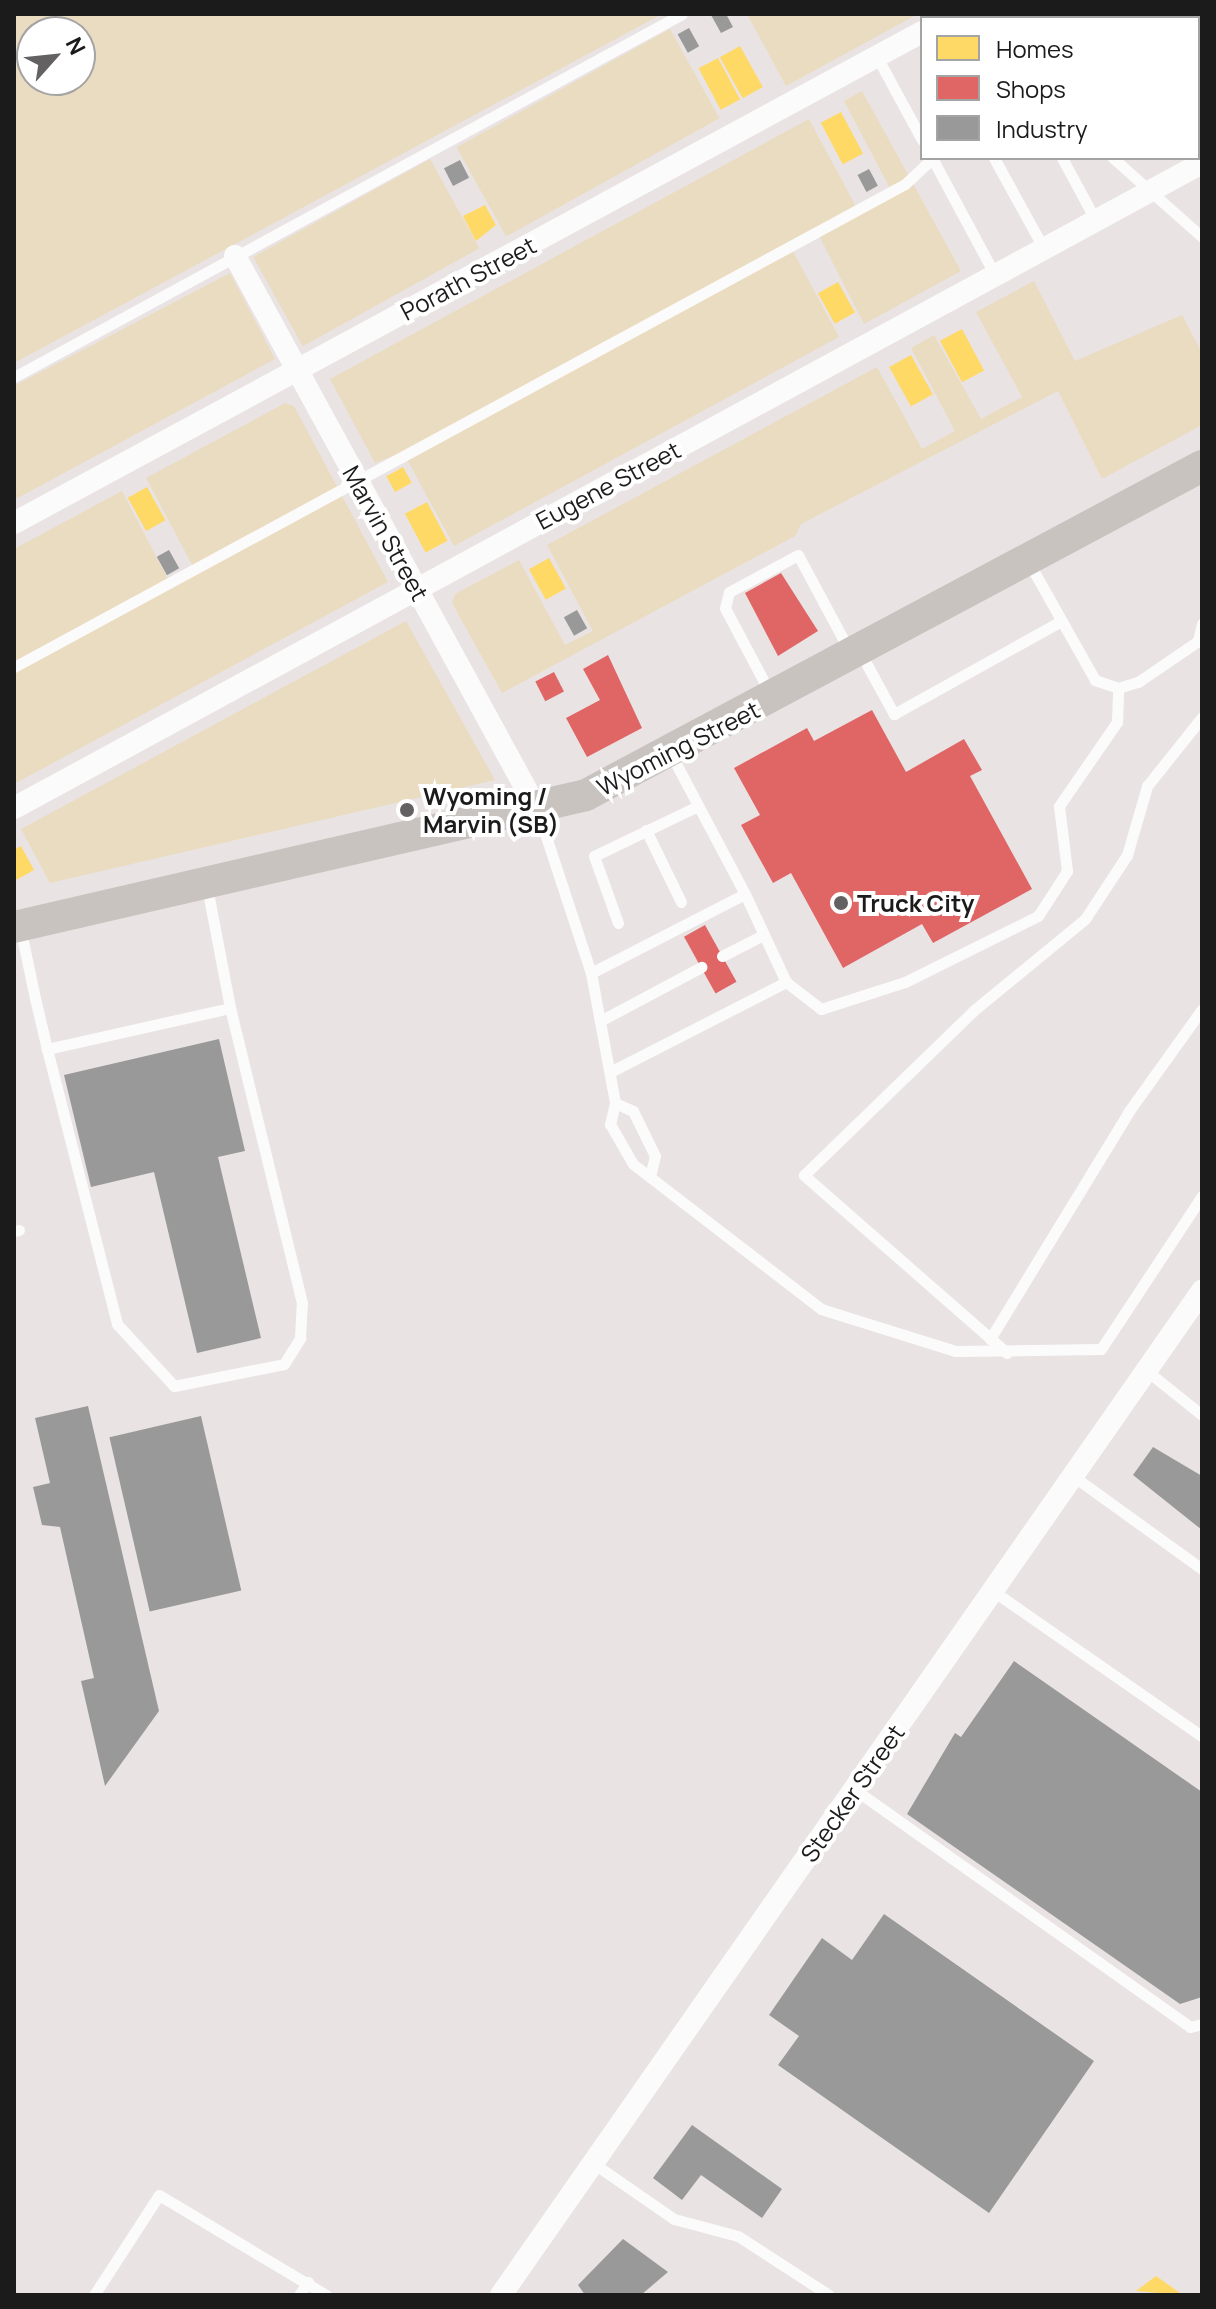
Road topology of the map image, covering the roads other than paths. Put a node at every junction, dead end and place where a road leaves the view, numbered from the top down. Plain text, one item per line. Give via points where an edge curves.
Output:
1 (682, 14) edge
2 (920, 33) edge
3 (877, 57) junction
4 (920, 136) edge
5 (930, 160) edge
6 (933, 160) edge
7 (995, 160) edge
8 (1063, 160) edge
9 (1115, 160) edge
10 (1201, 165) edge
11 (1151, 191) junction
12 (1096, 221) junction
13 (1202, 237) edge
14 (1044, 249) junction
15 (235, 256) junction
16 (995, 275) junction
17 (297, 370) junction
18 (14, 377) edge
19 (1202, 466) edge
20 (358, 482) junction
21 (14, 523) edge
22 (1027, 561) junction
23 (417, 589) junction
24 (1061, 621) junction
25 (1202, 623) edge
26 (856, 654) junction
27 (14, 667) edge
28 (1118, 688) junction
29 (773, 699) junction
30 (1202, 717) edge
31 (671, 754) junction
32 (698, 806) junction
33 (14, 808) edge
34 (537, 809) junction
35 (646, 830) junction
36 (206, 884) junction
37 (745, 894) junction
38 (681, 902) dead end
39 (618, 923) dead end
40 (17, 927) edge
41 (763, 935) junction
42 (722, 956) dead end
43 (701, 967) dead end
44 (591, 973) junction
45 (786, 982) junction
46 (230, 1008) junction
47 (1202, 1009) edge
48 (600, 1021) junction
49 (47, 1049) junction
50 (610, 1072) junction
51 (615, 1103) junction
52 (650, 1176) junction
53 (1202, 1196) edge
54 (1202, 1291) edge
55 (990, 1339) junction
56 (1007, 1354) junction
57 (1147, 1371) junction
58 (1202, 1415) edge
59 (1073, 1476) junction
60 (1202, 1569) edge
61 (993, 1591) junction
62 (1202, 1736) edge
63 (854, 1789) junction
64 (1202, 2024) edge
65 (593, 2163) junction
66 (308, 2282) junction
67 (94, 2295) edge
68 (299, 2295) edge
69 (326, 2295) edge
70 (501, 2295) edge
71 (829, 2295) edge

1 - 15 lane
2 - 3 street, Porath Street
3 - 4 lane
3 - 17 street, Porath Street
5 - 20 lane via 905,184
6 - 16 lane
7 - 14 lane
8 - 12 lane
9 - 11 lane
10 - 11 street, Eugene Street
11 - 12 street, Eugene Street
11 - 13 lane
12 - 14 street, Eugene Street
14 - 16 street, Eugene Street
15 - 17 street, Marvin Street
15 - 18 lane
16 - 23 street, Eugene Street
17 - 20 street, Marvin Street
17 - 21 street, Porath Street
19 - 22 main road, Wyoming Street
20 - 23 street, Marvin Street
20 - 27 lane
22 - 24 lane
22 - 26 main road, Wyoming Street
23 - 33 street, Eugene Street
23 - 34 street, Marvin Street
24 - 26 lane via 894,714
24 - 28 lane via 1095,680
25 - 28 lane via 1198,641
26 - 29 main road, Wyoming Street
26 - 29 lane via 798,555 729,592 725,608
28 - 45 lane via 1117,722 1059,806 1067,871 1038,916 905,982 821,1009
29 - 31 main road, Wyoming Street
30 - 55 lane via 1147,786 1127,855 1085,919 973,1011 804,1175
31 - 32 lane
31 - 34 main road, Wyoming Street via 614,783
32 - 35 lane
32 - 37 lane
34 - 36 main road, Wyoming Street
34 - 44 lane
35 - 38 lane
35 - 39 lane via 594,856
36 - 40 main road, Wyoming Street
36 - 46 lane
37 - 41 lane
37 - 44 lane
40 - 49 lane
41 - 42 lane
41 - 45 lane
43 - 48 lane
44 - 48 lane
45 - 50 lane
46 - 49 lane
46 - 49 lane via 302,1303 300,1338 284,1364 174,1386 139,1354 117,1324
47 - 55 lane via 1129,1111
48 - 50 lane
50 - 51 lane
51 - 52 lane via 610,1124 633,1164
51 - 52 lane via 633,1111 655,1156
52 - 56 lane via 821,1309 955,1351
53 - 56 lane via 1101,1349
54 - 57 street, Stecker Street
55 - 56 lane
57 - 58 lane
57 - 59 street, Stecker Street
59 - 60 lane
59 - 61 street, Stecker Street
61 - 62 lane
61 - 63 street, Stecker Street
63 - 64 lane via 1190,2027
63 - 65 street, Stecker Street
65 - 70 street, Stecker Street
65 - 71 lane via 674,2219 738,2236
66 - 67 lane via 159,2195
66 - 68 lane
66 - 69 lane

